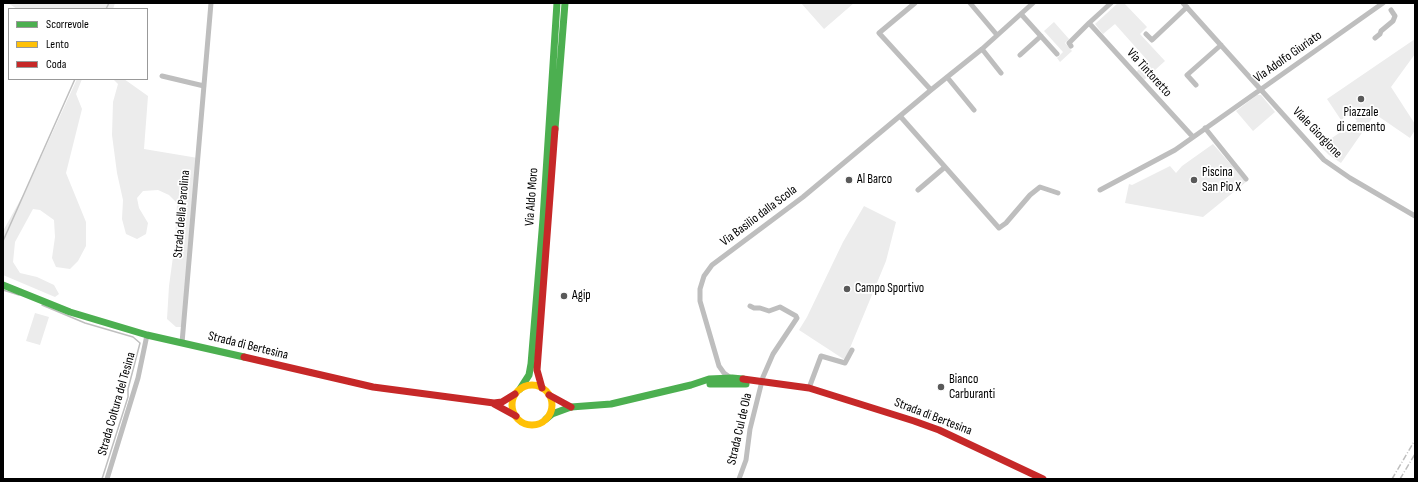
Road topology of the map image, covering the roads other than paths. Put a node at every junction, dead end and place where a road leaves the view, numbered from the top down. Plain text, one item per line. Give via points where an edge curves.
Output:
1 (211, 3) edge
2 (557, 3) edge
3 (564, 3) edge
4 (915, 3) edge
5 (970, 3) edge
6 (1033, 3) edge
7 (1111, 3) edge
8 (1383, 3) edge
9 (1185, 5) edge
10 (1391, 10) dead end
11 (1021, 14) junction
12 (1089, 23) junction
13 (1146, 34) dead end
14 (997, 35) junction
15 (1041, 36) junction
16 (1375, 38) dead end
17 (1221, 45) junction
18 (1071, 46) dead end
19 (982, 49) junction
20 (1056, 54) dead end
21 (1020, 55) dead end
22 (1001, 73) dead end
23 (162, 76) dead end
24 (947, 77) junction
25 (1196, 85) dead end
26 (204, 86) junction
27 (1261, 89) junction
28 (931, 90) junction
29 (974, 110) dead end
30 (900, 116) junction
31 (1205, 128) junction
32 (1193, 137) junction
33 (945, 167) junction
34 (1246, 179) dead end
35 (918, 190) dead end
36 (1100, 190) dead end
37 (1058, 193) dead end
38 (1415, 216) edge
39 (3, 285) edge
40 (750, 306) dead end
41 (147, 336) junction
42 (182, 343) junction
43 (852, 350) dead end
44 (719, 366) junction
45 (723, 376) junction
46 (713, 379) junction
47 (762, 383) junction
48 (706, 384) junction
49 (691, 385) junction
50 (542, 388) junction
51 (810, 388) junction
52 (518, 392) junction
53 (549, 395) junction
54 (494, 404) junction
55 (571, 407) junction
56 (516, 416) junction
57 (546, 419) junction
58 (107, 479) edge
59 (739, 479) edge
60 (1044, 479) edge

1 - 26 street, Strada della Parolina
2 - 52 main road, Via Aldo Moro via 531,364 529,375
3 - 50 main road, Via Aldo Moro via 537,370
4 - 28 street via 879,33
5 - 14 street
6 - 11 street, Via Basilio dalla Scola
7 - 12 street
8 - 27 street, Via Adolfo Giuriato
9 - 13 street, Viale Giorgione via 1152,40
9 - 17 street, Viale Giorgione
10 - 16 street via 1395,16 1393,21
11 - 14 street, Via Basilio dalla Scola
11 - 15 street
12 - 18 street via 1069,43
12 - 32 street, Via Tintoretto
14 - 19 street, Via Basilio dalla Scola
15 - 20 street
15 - 21 street
17 - 25 street via 1187,75
17 - 27 street, Viale Giorgione
19 - 22 street
19 - 24 street, Via Basilio dalla Scola
23 - 26 street
24 - 28 street, Via Basilio dalla Scola
24 - 29 street
26 - 42 street, Strada della Parolina
27 - 31 street, Via Adolfo Giuriato
27 - 38 street, Viale Giorgione via 1324,160
28 - 30 street, Via Basilio dalla Scola
30 - 33 street
30 - 44 street, Via Basilio dalla Scola via 803,197 712,265 704,276 700,301
31 - 32 street, Via Adolfo Giuriato
31 - 34 street
32 - 36 street, Via Adolfo Giuriato via 1175,150
33 - 35 street
33 - 37 street via 999,228 1006,224 1040,187
39 - 41 main road, Strada di Bertesina via 70,312
40 - 47 street via 769,311 780,307 797,318 774,354
41 - 42 main road, Strada di Bertesina
41 - 58 street, Strada Coltura del Tesina via 138,378
42 - 54 main road, Strada di Bertesina via 373,387
43 - 51 street via 845,363 821,356
44 - 45 street, Via Basilio dalla Scola
44 - 46 street via 718,373
45 - 46 main road, Strada di Bertesina
45 - 47 main road, Strada di Bertesina
45 - 48 street via 720,381
46 - 49 main road, Strada di Bertesina
47 - 48 main road, Strada di Bertesina
47 - 51 main road, Strada di Bertesina
47 - 59 street, Strada Cul de Ola via 750,429 746,460
48 - 49 main road, Strada di Bertesina
49 - 55 main road, Strada di Bertesina via 611,404
50 - 52 main road via 524,387
50 - 53 main road
51 - 60 main road, Strada di Bertesina via 939,430
52 - 54 main road
52 - 56 main road via 512,403
53 - 55 main road
53 - 57 main road via 551,408
54 - 56 main road, Strada di Bertesina
55 - 57 main road, Strada di Bertesina
56 - 57 main road, Strada di Bertesina via 521,422 528,424 540,423

